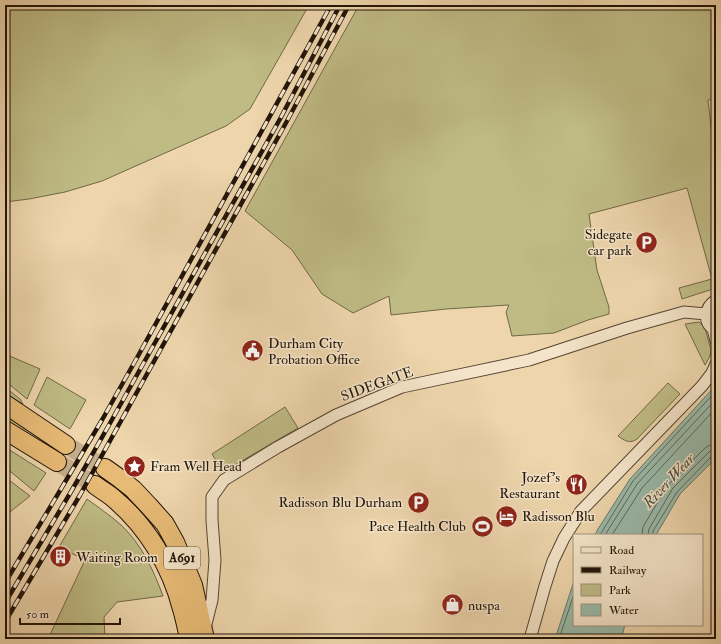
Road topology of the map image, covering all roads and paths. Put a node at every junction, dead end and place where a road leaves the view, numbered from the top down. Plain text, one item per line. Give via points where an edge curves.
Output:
1 (716, 300) edge
2 (706, 314) junction
3 (714, 330) edge
4 (716, 341) edge
5 (716, 364) edge
6 (5, 404) edge
7 (5, 430) edge
8 (66, 445) tunnel mouth
9 (57, 462) tunnel mouth
10 (104, 468) tunnel mouth
11 (95, 485) tunnel mouth
12 (199, 637) edge
13 (530, 639) edge

1 - 2 street via 707,309
2 - 3 street via 709,325
2 - 12 street, SIDEGATE via 684,312 529,360 402,387 336,415 224,480 212,497 215,560 212,600
3 - 4 street
5 - 13 street via 702,386 581,511 553,561
6 - 8 highway
7 - 9 highway
10 - 12 highway, A691 via 133,489 150,506 176,542 193,585
11 - 12 highway, A691 via 133,517 159,551 183,610

